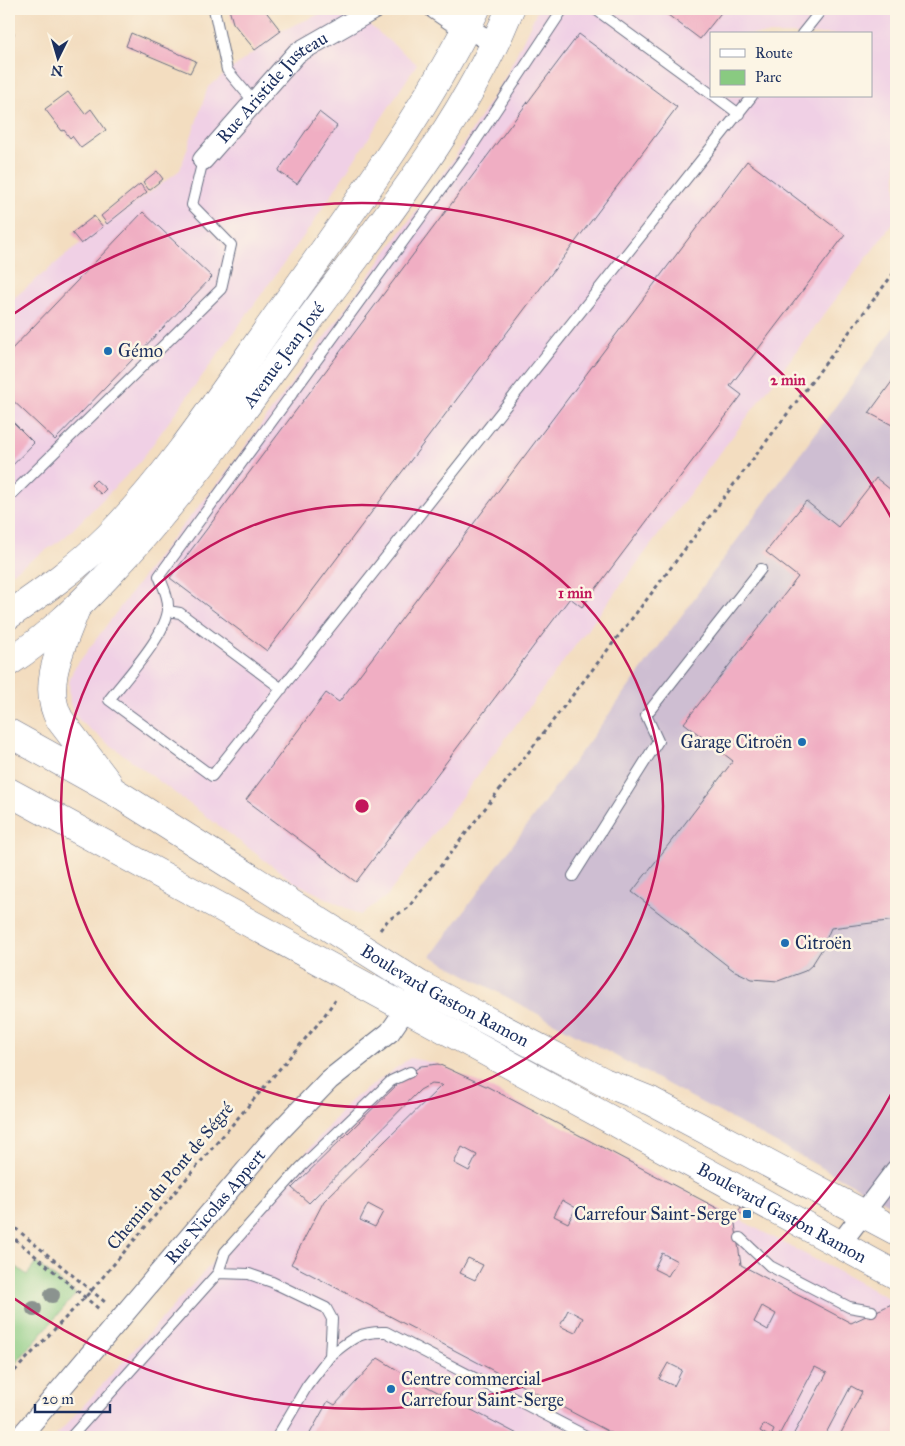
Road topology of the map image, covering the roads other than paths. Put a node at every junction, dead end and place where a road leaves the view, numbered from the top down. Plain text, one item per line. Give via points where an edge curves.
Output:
1 (214, 9) edge
2 (374, 9) edge
3 (435, 9) edge
4 (510, 9) edge
5 (563, 9) edge
6 (595, 9) edge
7 (822, 9) edge
8 (471, 19) edge
9 (804, 32) edge
10 (495, 43) junction
11 (710, 93) edge
12 (718, 98) edge
13 (750, 98) edge
14 (254, 102) junction
15 (738, 114) junction
16 (204, 160) joint
17 (9, 498) edge
18 (761, 569) dead end
19 (74, 611) junction
20 (168, 611) junction
21 (9, 615) edge
22 (9, 662) edge
23 (282, 689) junction
24 (9, 733) edge
25 (9, 792) edge
26 (115, 792) junction
27 (573, 876) dead end
28 (420, 985) junction
29 (407, 1010) junction
30 (410, 1072) dead end
31 (896, 1170) edge
32 (864, 1214) junction
33 (896, 1231) edge
34 (740, 1238) dead end
35 (840, 1244) junction
36 (218, 1273) junction
37 (896, 1275) edge
38 (872, 1311) dead end
39 (330, 1356) junction
40 (20, 1437) edge
41 (71, 1437) edge
42 (277, 1437) edge
43 (588, 1437) edge

1 - 14 lane via 227,70
2 - 14 street, Rue Aristide Justeau via 297,52
3 - 8 street
4 - 10 main road, Avenue Jean Joxé
5 - 20 lane via 466,154 158,576 167,595
6 - 11 lane
7 - 9 lane
8 - 10 street
8 - 21 main road, Avenue Jean Joxé via 385,165 182,450 140,503 84,560
10 - 19 main road, Avenue Jean Joxé via 452,120 421,166 246,406 164,512
12 - 15 lane
13 - 15 lane
14 - 16 street, Rue Aristide Justeau
15 - 23 lane
16 - 17 lane via 192,205 231,245 221,289
18 - 27 lane via 646,716 658,741
19 - 22 main road, Avenue Jean Joxé
19 - 26 main road via 54,674 51,695 60,720
20 - 23 lane via 180,613
20 - 23 lane via 160,633 109,700 212,776
24 - 26 main road, Boulevard Gaston Ramon
25 - 29 main road, Boulevard Gaston Ramon
26 - 28 main road, Boulevard Gaston Ramon
28 - 29 street, Rue Nicolas Appert
28 - 32 main road, Boulevard Gaston Ramon
29 - 35 main road, Boulevard Gaston Ramon
29 - 40 street, Rue Nicolas Appert via 390,1032 329,1080 296,1112
30 - 36 lane via 391,1081 301,1167 225,1252
31 - 32 street
32 - 33 main road, Boulevard Gaston Ramon
32 - 35 street
34 - 38 lane via 770,1266 848,1307
35 - 37 main road, Boulevard Gaston Ramon
36 - 39 lane via 248,1274 326,1308 332,1319
36 - 41 lane
39 - 42 lane via 307,1386
39 - 43 lane via 354,1337 368,1331 386,1332

